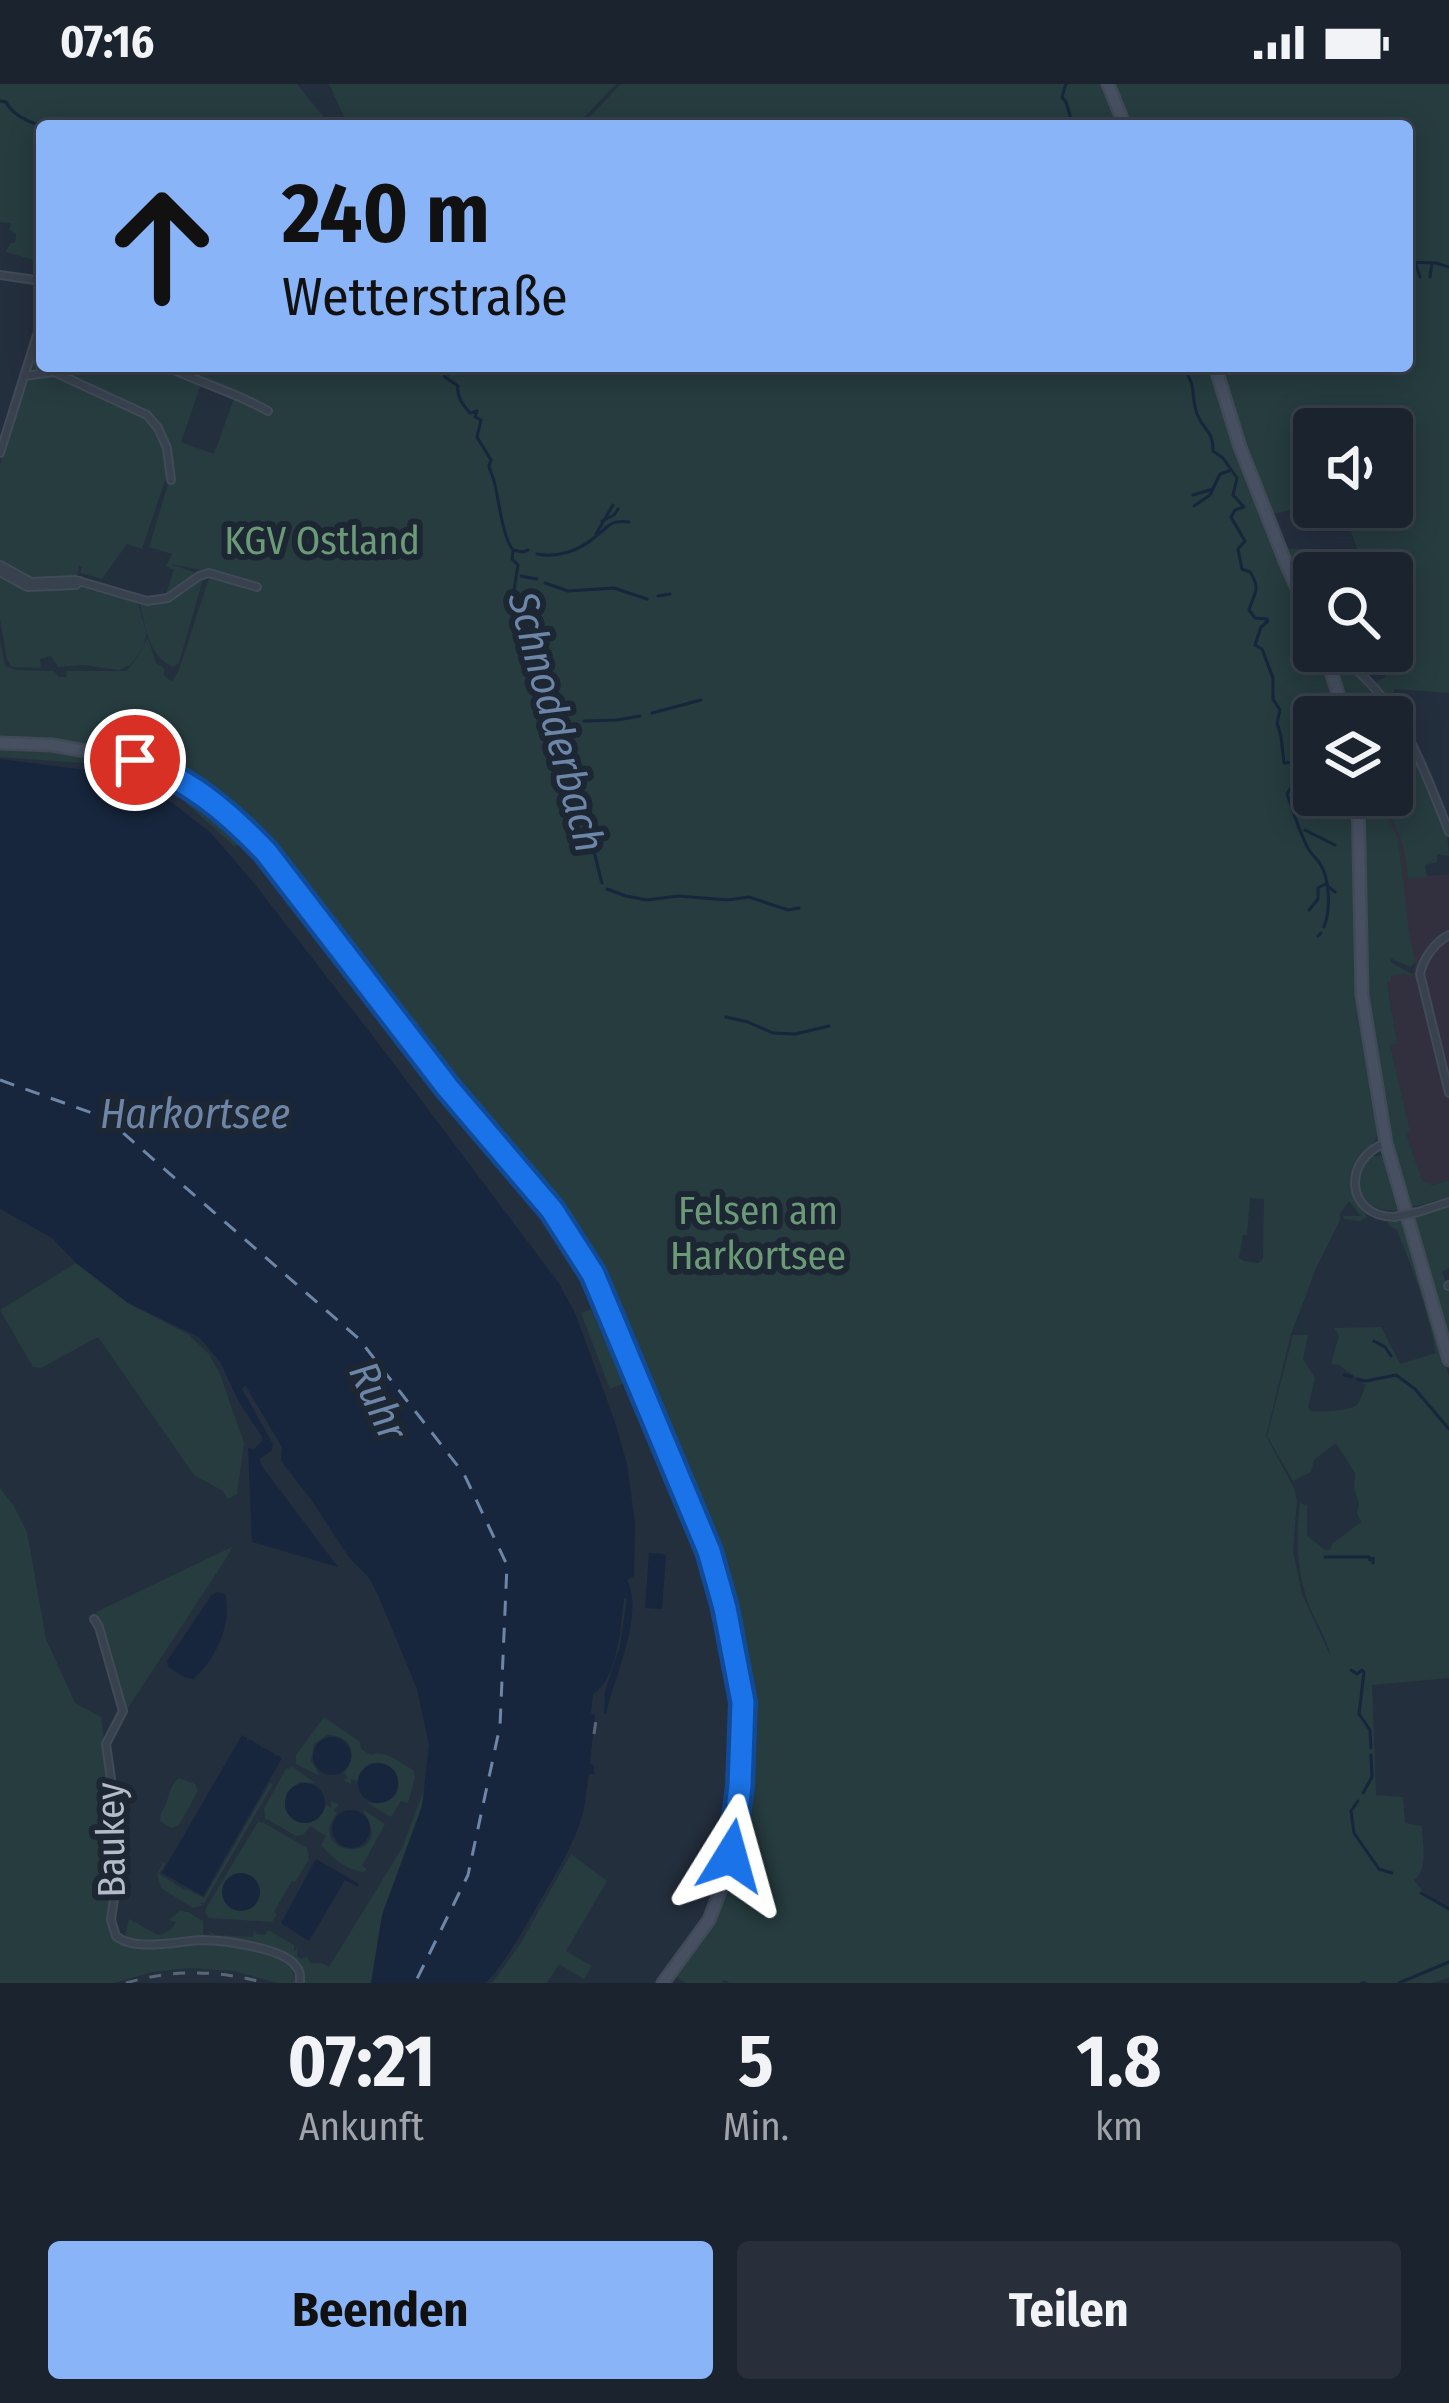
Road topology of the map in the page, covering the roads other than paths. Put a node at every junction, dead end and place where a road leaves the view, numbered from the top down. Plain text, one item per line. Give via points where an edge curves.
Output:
1 (1108, 84) edge
2 (1123, 120) edge
3 (0, 274) edge
4 (36, 280) edge
5 (36, 338) edge
6 (177, 372) edge
7 (1217, 372) edge
8 (24, 376) junction
9 (268, 411) dead end
10 (0, 453) edge
11 (171, 480) dead end
12 (0, 569) edge
13 (1293, 579) edge
14 (257, 587) dead end
15 (1358, 672) edge
16 (0, 743) edge
17 (1358, 816) edge
18 (1449, 832) edge
19 (1449, 935) edge
20 (1449, 1094) edge
21 (1387, 1149) junction
22 (1449, 1202) edge
23 (1449, 1360) edge
24 (94, 1619) dead end
25 (300, 1983) edge
26 (663, 1983) edge

1 - 2 main road
3 - 4 street
5 - 8 street
6 - 9 street
7 - 13 main road
8 - 10 street
8 - 11 street via 53,372 147,415 167,448
12 - 14 street via 31,582 80,581 156,602 209,573
15 - 18 street via 1402,722
16 - 26 main road via 120,756 219,806 266,852 578,1246 709,1551 740,1674 743,1750 731,1856 717,1904
17 - 21 main road via 1362,995
19 - 20 street via 1420,974
21 - 22 street, bridge via 1375,1148 1355,1176 1369,1211 1394,1217
21 - 23 main road
24 - 25 street, Baukey via 123,1712 106,1744 116,1936 130,1945 207,1940 269,1951 293,1961

